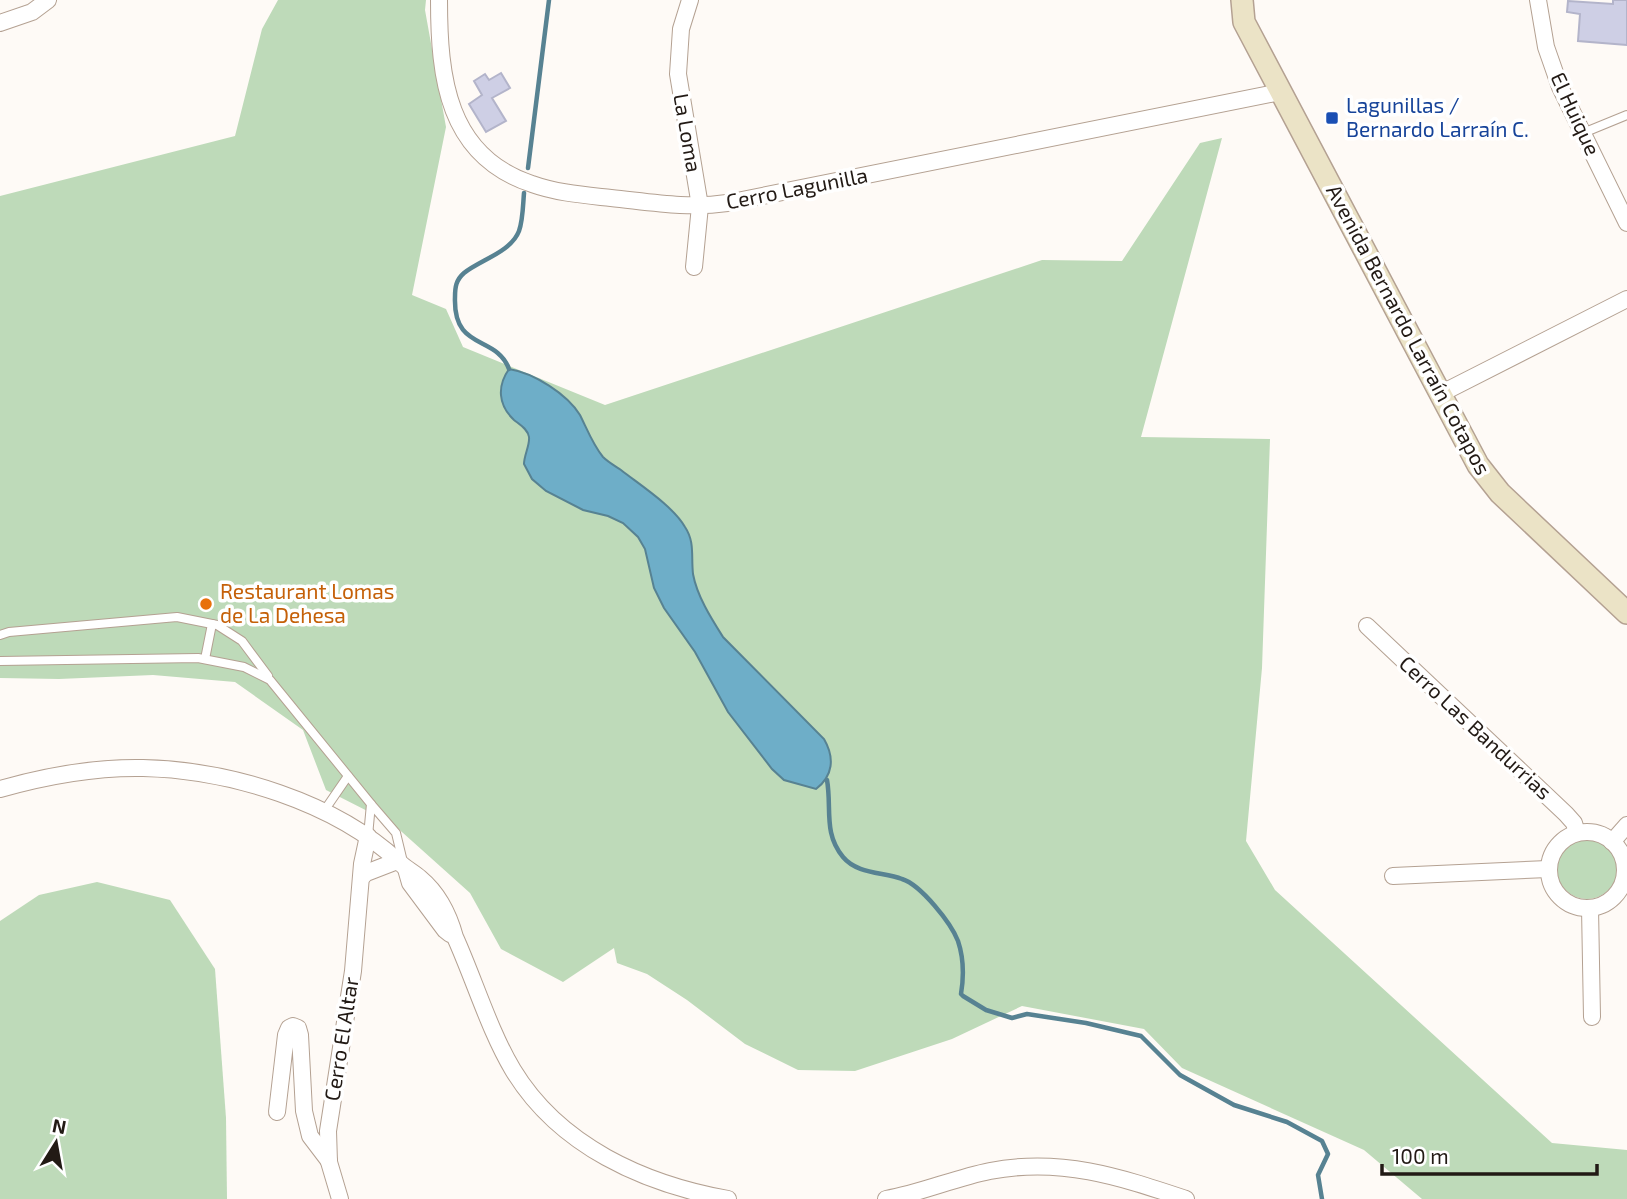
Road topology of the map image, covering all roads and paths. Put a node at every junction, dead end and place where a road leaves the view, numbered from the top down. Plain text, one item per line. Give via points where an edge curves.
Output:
1 (48, 0) edge
2 (439, 0) edge
3 (690, 0) edge
4 (1224, 0) edge
5 (1244, 0) edge
6 (1256, 0) edge
7 (1538, 0) edge
8 (0, 23) edge
9 (1253, 32) junction
10 (1280, 92) junction
11 (1627, 115) edge
12 (1583, 133) junction
13 (700, 206) junction
14 (1627, 223) edge
15 (694, 267) dead end
16 (1627, 299) edge
17 (1440, 394) junction
18 (1627, 613) edge
19 (212, 624) junction
20 (1367, 626) dead end
21 (0, 635) edge
22 (205, 659) junction
23 (0, 661) edge
24 (271, 682) junction
25 (348, 776) junction
26 (0, 789) edge
27 (371, 804) junction
28 (324, 811) junction
29 (1627, 825) edge
30 (1577, 833) junction
31 (368, 836) junction
32 (1612, 842) junction
33 (401, 864) junction
34 (1548, 869) junction
35 (1393, 876) dead end
36 (1626, 876) edge
37 (362, 877) junction
38 (1590, 908) junction
39 (1592, 1017) dead end
40 (277, 1112) dead end
41 (329, 1161) junction
42 (1176, 1197) edge
43 (340, 1199) edge
44 (728, 1199) edge
45 (886, 1199) edge

1 - 8 street via 32,12
2 - 13 street, Cerro Lagunilla via 441,62 451,109 465,135 493,164 524,181 559,191
3 - 13 street, La Loma via 680,37 678,74
4 - 9 main road
5 - 9 main road, Avenida Bernardo Larraín Cotapos
6 - 9 main road, Avenida Bernardo Larraín Cotapos
7 - 12 street, El Huique via 1552,67
9 - 10 main road, Avenida Bernardo Larraín Cotapos
10 - 13 street, Cerro Lagunilla
10 - 17 main road, Avenida Bernardo Larraín Cotapos
11 - 12 lane
12 - 14 street, El Huique
13 - 15 street, La Loma
16 - 17 street
17 - 18 main road, Avenida Bernardo Larraín Cotapos via 1490,482
19 - 21 lane via 177,617
19 - 22 lane
19 - 24 lane via 242,641
20 - 30 street, Cerro Las Bandurrias via 1566,814
22 - 23 lane
22 - 24 lane via 244,667
24 - 25 lane
25 - 27 lane
25 - 28 lane
26 - 28 street via 89,771 160,769 272,791
27 - 31 lane
27 - 33 lane via 396,833
28 - 31 street
29 - 32 street
30 - 32 street via 1598,834
30 - 34 street via 1557,847
31 - 33 street
31 - 37 street, Cerro El Altar
32 - 36 street via 1621,854
33 - 37 street
33 - 44 street via 421,878 438,899 512,1068 550,1116 607,1159 643,1175
34 - 35 street
34 - 38 street via 1550,882 1565,902
36 - 38 street via 1613,898
37 - 41 street, Cerro El Altar via 328,1131
38 - 39 street
40 - 41 street via 286,1035 293,1026 300,1035 304,1111 310,1136
41 - 43 street, Cerro El Altar
42 - 45 street via 1102,1172 1036,1166 993,1171

